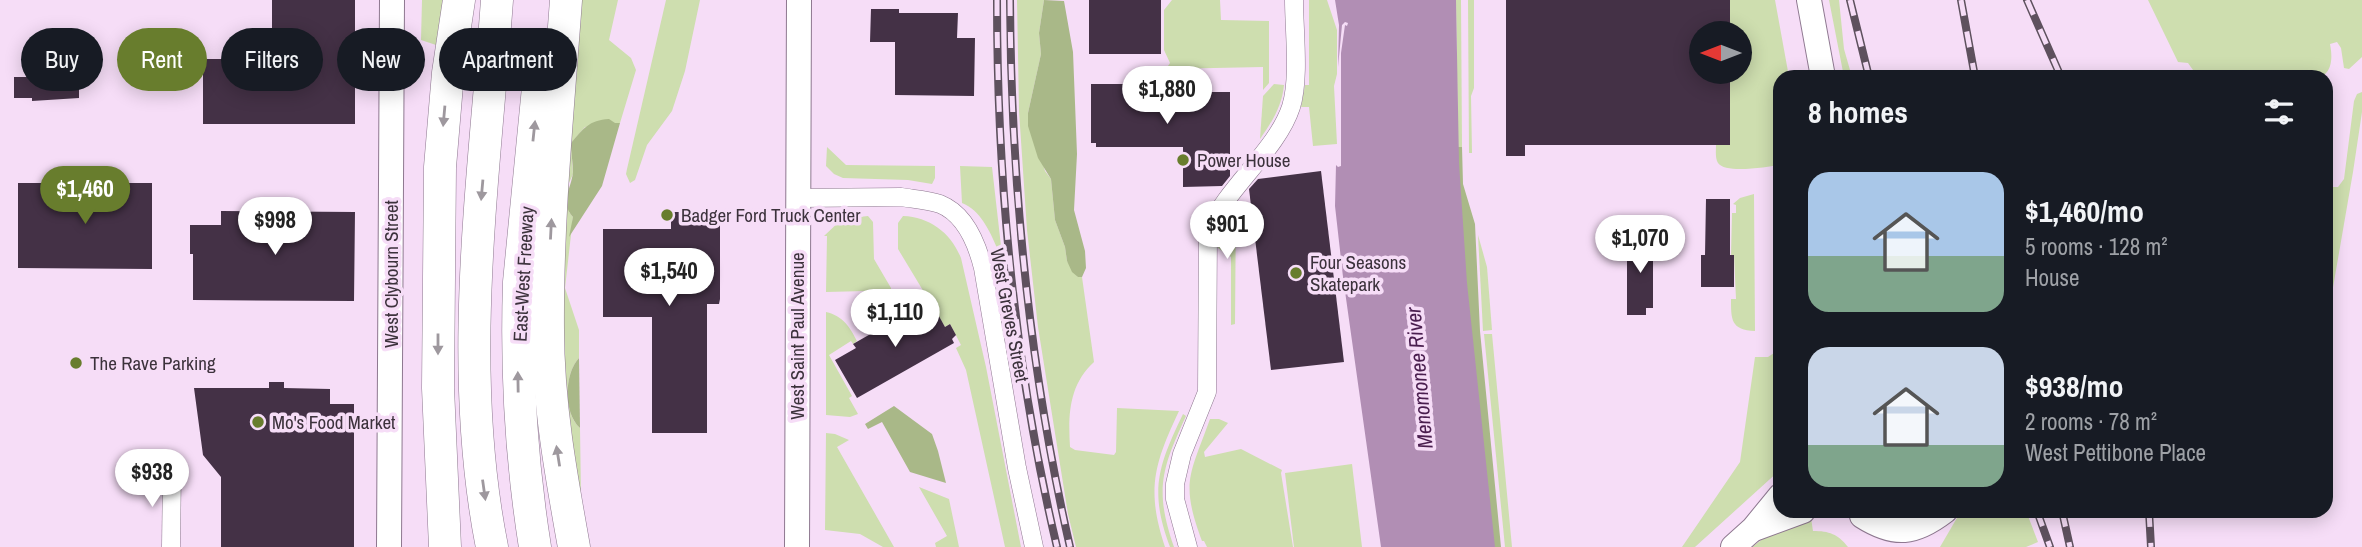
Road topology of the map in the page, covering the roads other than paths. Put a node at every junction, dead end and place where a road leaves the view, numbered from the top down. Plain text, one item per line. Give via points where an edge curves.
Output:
1 (392, 0) edge
2 (459, 0) edge
3 (497, 0) edge
4 (547, 0) edge
5 (566, 0) edge
6 (799, 0) edge
7 (1294, 0) edge
8 (1809, 0) edge
9 (1822, 70) edge
10 (798, 198) junction
11 (172, 470) dead end
12 (564, 491) junction
13 (1773, 505) edge
14 (1784, 518) edge
15 (1862, 518) edge
16 (1867, 518) edge
17 (1936, 518) edge
18 (1940, 518) edge
19 (1753, 529) junction
20 (171, 547) edge
21 (389, 547) edge
22 (445, 547) edge
23 (492, 547) edge
24 (535, 547) edge
25 (574, 547) edge
26 (582, 547) edge
27 (797, 547) edge
28 (1034, 547) edge
29 (1188, 547) edge
30 (1733, 547) edge
31 (1879, 547) edge
32 (1926, 547) edge

1 - 21 street, West Clybourn Street
2 -> 22 highway via 440,167 438,388
3 -> 23 highway via 474,307 476,410
24 -> 4 highway, East-West Freeway via 523,453 518,319
12 -> 5 highway via 554,428 548,331
6 - 10 street, West Saint Paul Avenue
7 - 29 street via 1292,105 1208,231 1207,392 1175,484
8 - 9 street
10 - 27 street, West Saint Paul Avenue
10 - 28 street, West Greves Street via 916,199 940,204 969,231 983,268
11 - 20 street
12 - 25 highway
12 - 26 highway
13 - 19 street
14 - 19 street
15 - 31 street
16 - 17 street via 1905,531
18 - 32 street
19 - 30 street

